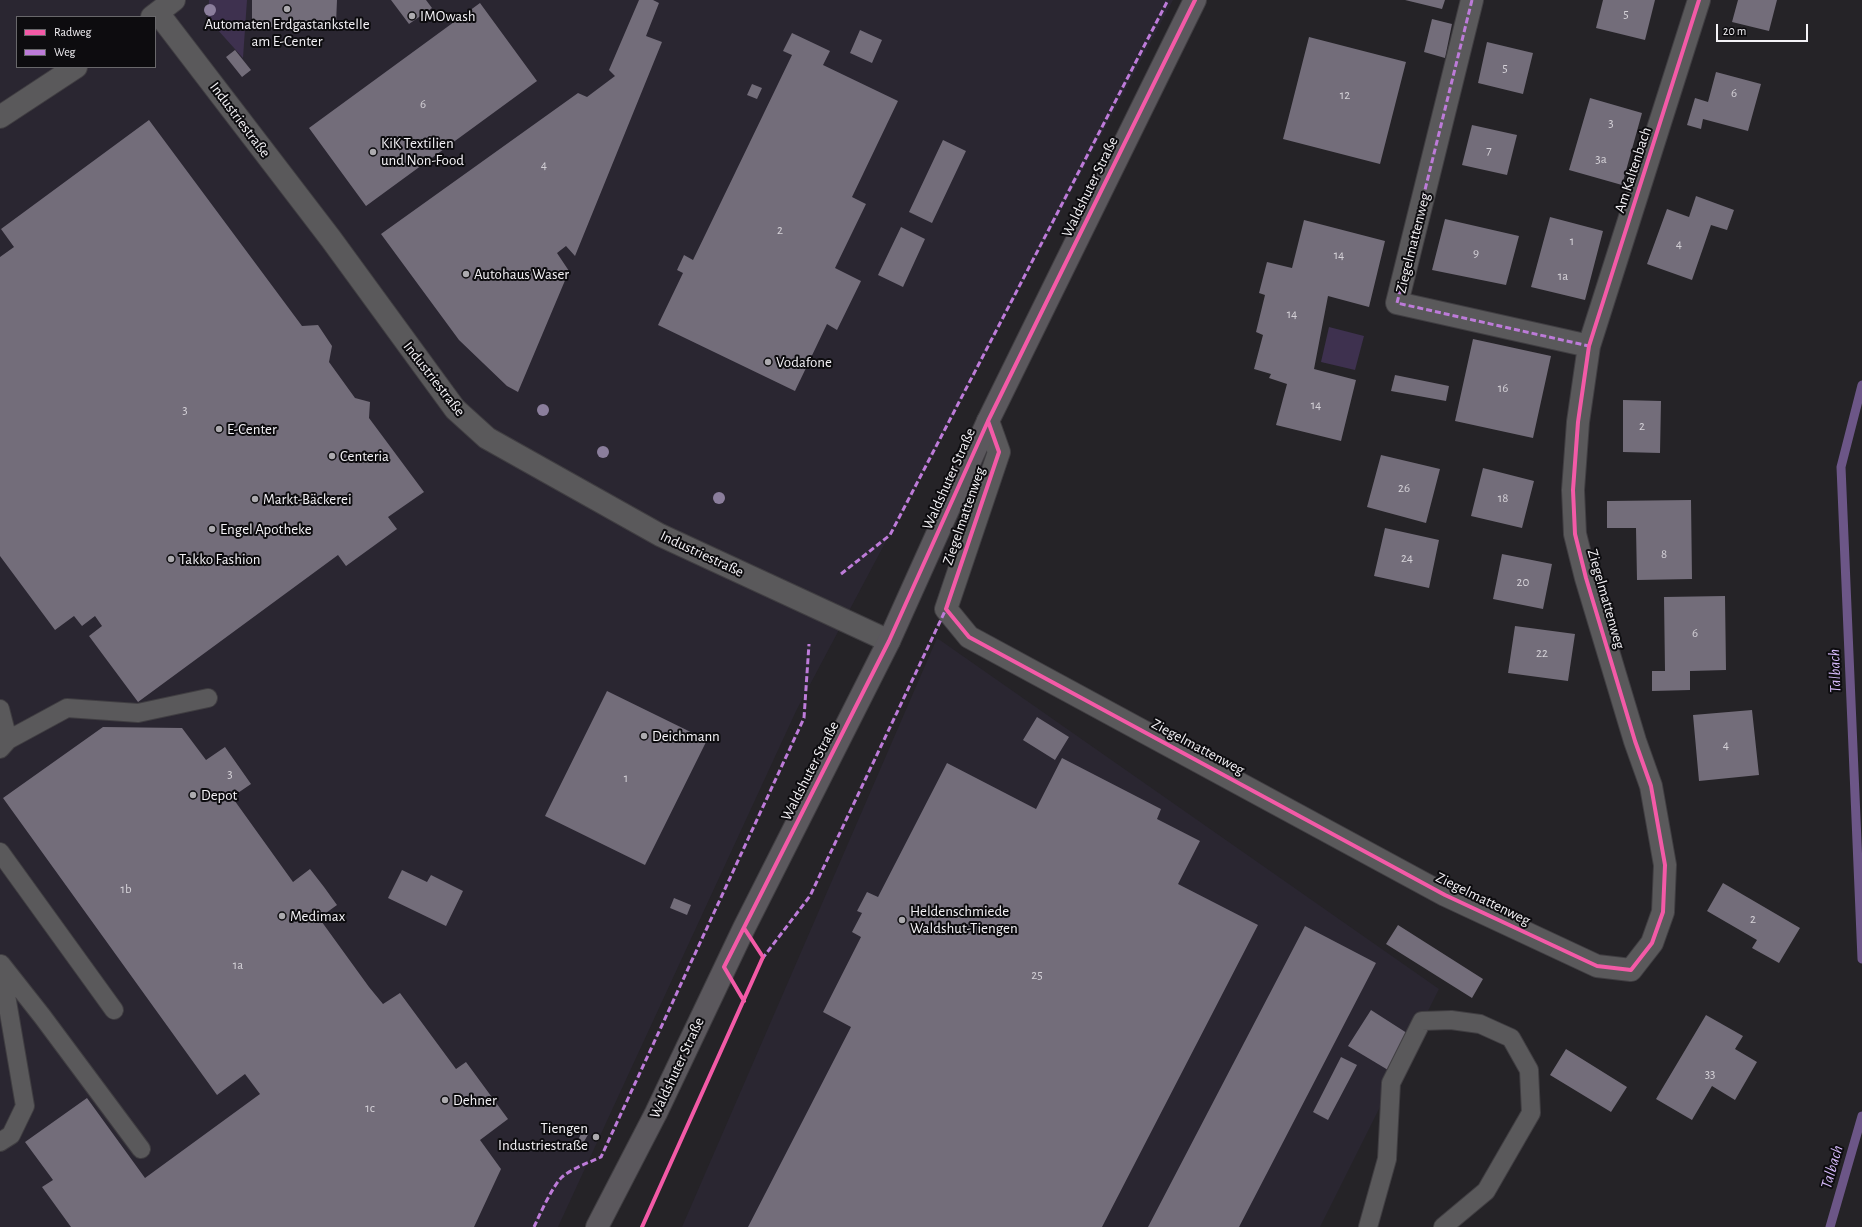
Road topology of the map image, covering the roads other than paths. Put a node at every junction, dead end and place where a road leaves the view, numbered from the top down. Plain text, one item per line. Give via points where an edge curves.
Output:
1 (1195, 0) edge
2 (1472, 0) edge
3 (1699, 0) edge
4 (161, 10) edge
5 (74, 68) edge
6 (0, 117) edge
7 (1589, 346) junction
8 (988, 422) junction
9 (889, 641) junction
10 (208, 698) dead end
11 (0, 709) edge
12 (4, 745) edge
13 (0, 852) edge
14 (1, 962) edge
15 (114, 1010) dead end
16 (0, 1142) edge
17 (141, 1149) dead end
18 (597, 1227) edge
19 (1368, 1227) edge
20 (1443, 1227) edge

1 - 8 main road, Waldshuter Straße
2 - 7 street, Ziegelmattenweg via 1398,303
3 - 7 street, Am Kaltenbach
4 - 9 street, Industriestraße via 455,410 487,438 660,535
5 - 6 street
7 - 8 street, Ziegelmattenweg via 1578,422 1573,490 1575,534 1586,578 1651,786 1665,865 1663,912 1652,943 1631,970 1597,966 1446,895 969,637 946,609 999,452
8 - 9 main road, Waldshuter Straße
9 - 18 main road, Waldshuter Straße
10 - 12 lane via 138,713 67,708
11 - 12 lane
13 - 15 lane
14 - 16 lane via 25,1106 11,1135
14 - 17 lane
19 - 20 lane via 1386,1159 1391,1083 1422,1021 1451,1020 1480,1024 1511,1038 1529,1070 1531,1113 1486,1191

